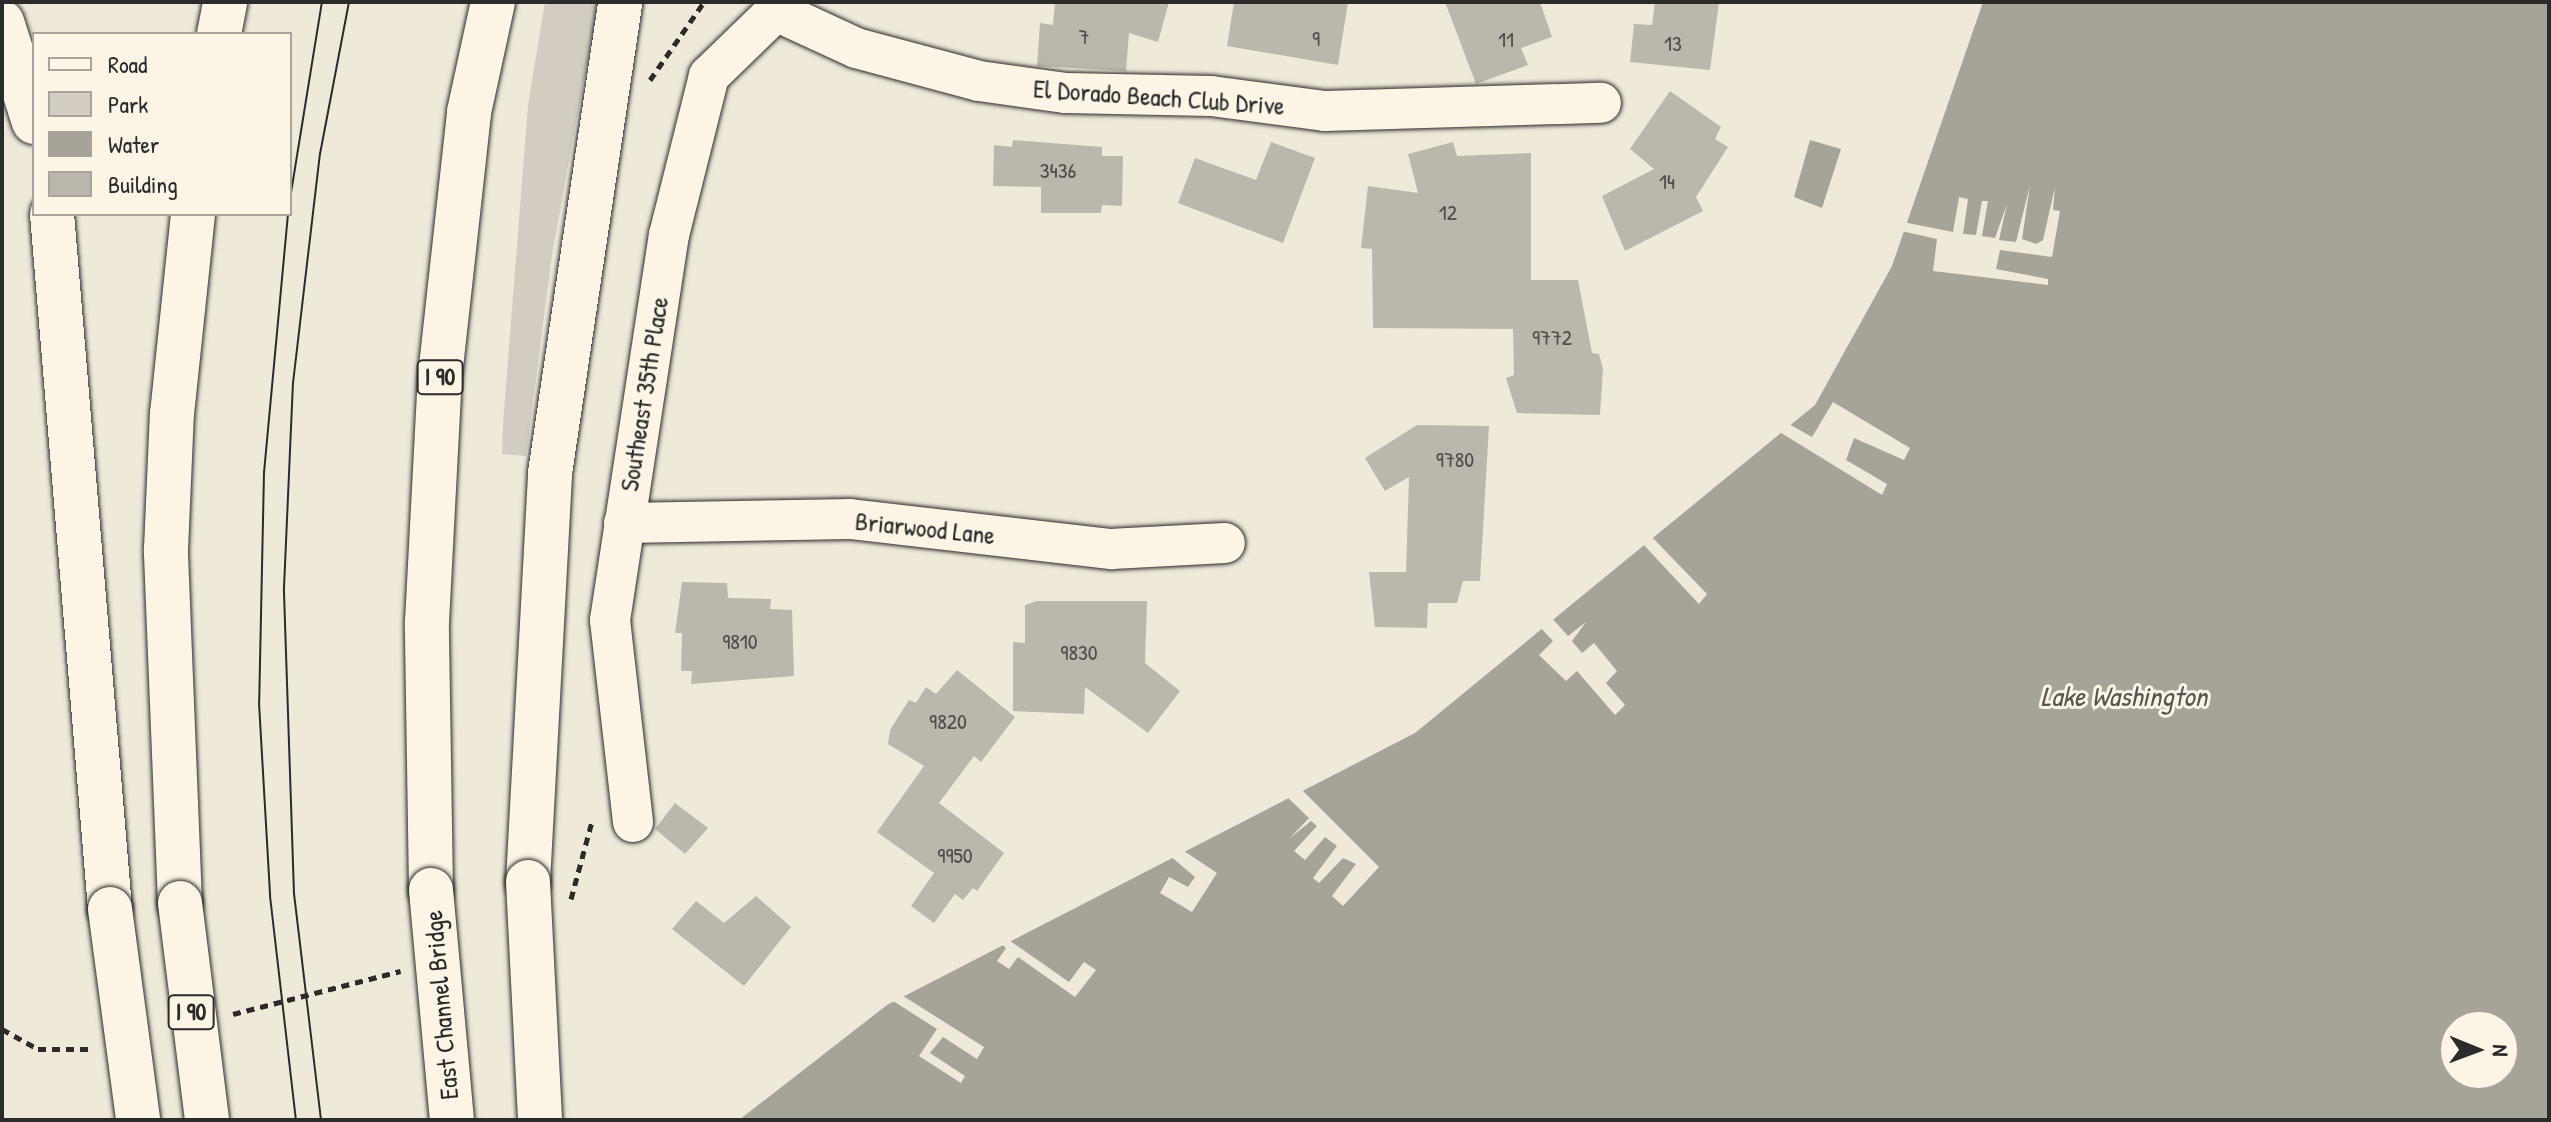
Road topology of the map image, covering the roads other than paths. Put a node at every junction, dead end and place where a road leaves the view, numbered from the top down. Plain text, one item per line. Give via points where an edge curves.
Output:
1 (225, 2) edge
2 (493, 2) edge
3 (620, 2) edge
4 (780, 7) edge
5 (2, 22) edge
6 (219, 32) edge
7 (1601, 103) dead end
8 (32, 116) edge
9 (52, 216) edge
10 (193, 216) edge
11 (624, 523) junction
12 (1225, 543) dead end
13 (633, 822) dead end
14 (138, 1120) edge
15 (207, 1120) edge
16 (452, 1120) edge
17 (540, 1120) edge

1 - 6 highway
2 - 16 highway, East Channel Bridge / I 90, bridge via 469,112 440,376 427,622 431,890
3 - 17 highway, bridge via 550,473 528,882
4 - 7 street, El Dorado Beach Club Drive via 856,48 979,81 1066,93 1211,96 1325,111
4 - 11 street, Southeast 35th Place via 709,76 698,112 669,235
5 - 8 highway
9 - 14 highway, bridge via 110,909
10 - 15 highway, I 90, bridge via 172,414 166,549 180,903
11 - 12 street, Briarwood Lane via 850,519 1111,549
11 - 13 street, Southeast 35th Place via 610,620

